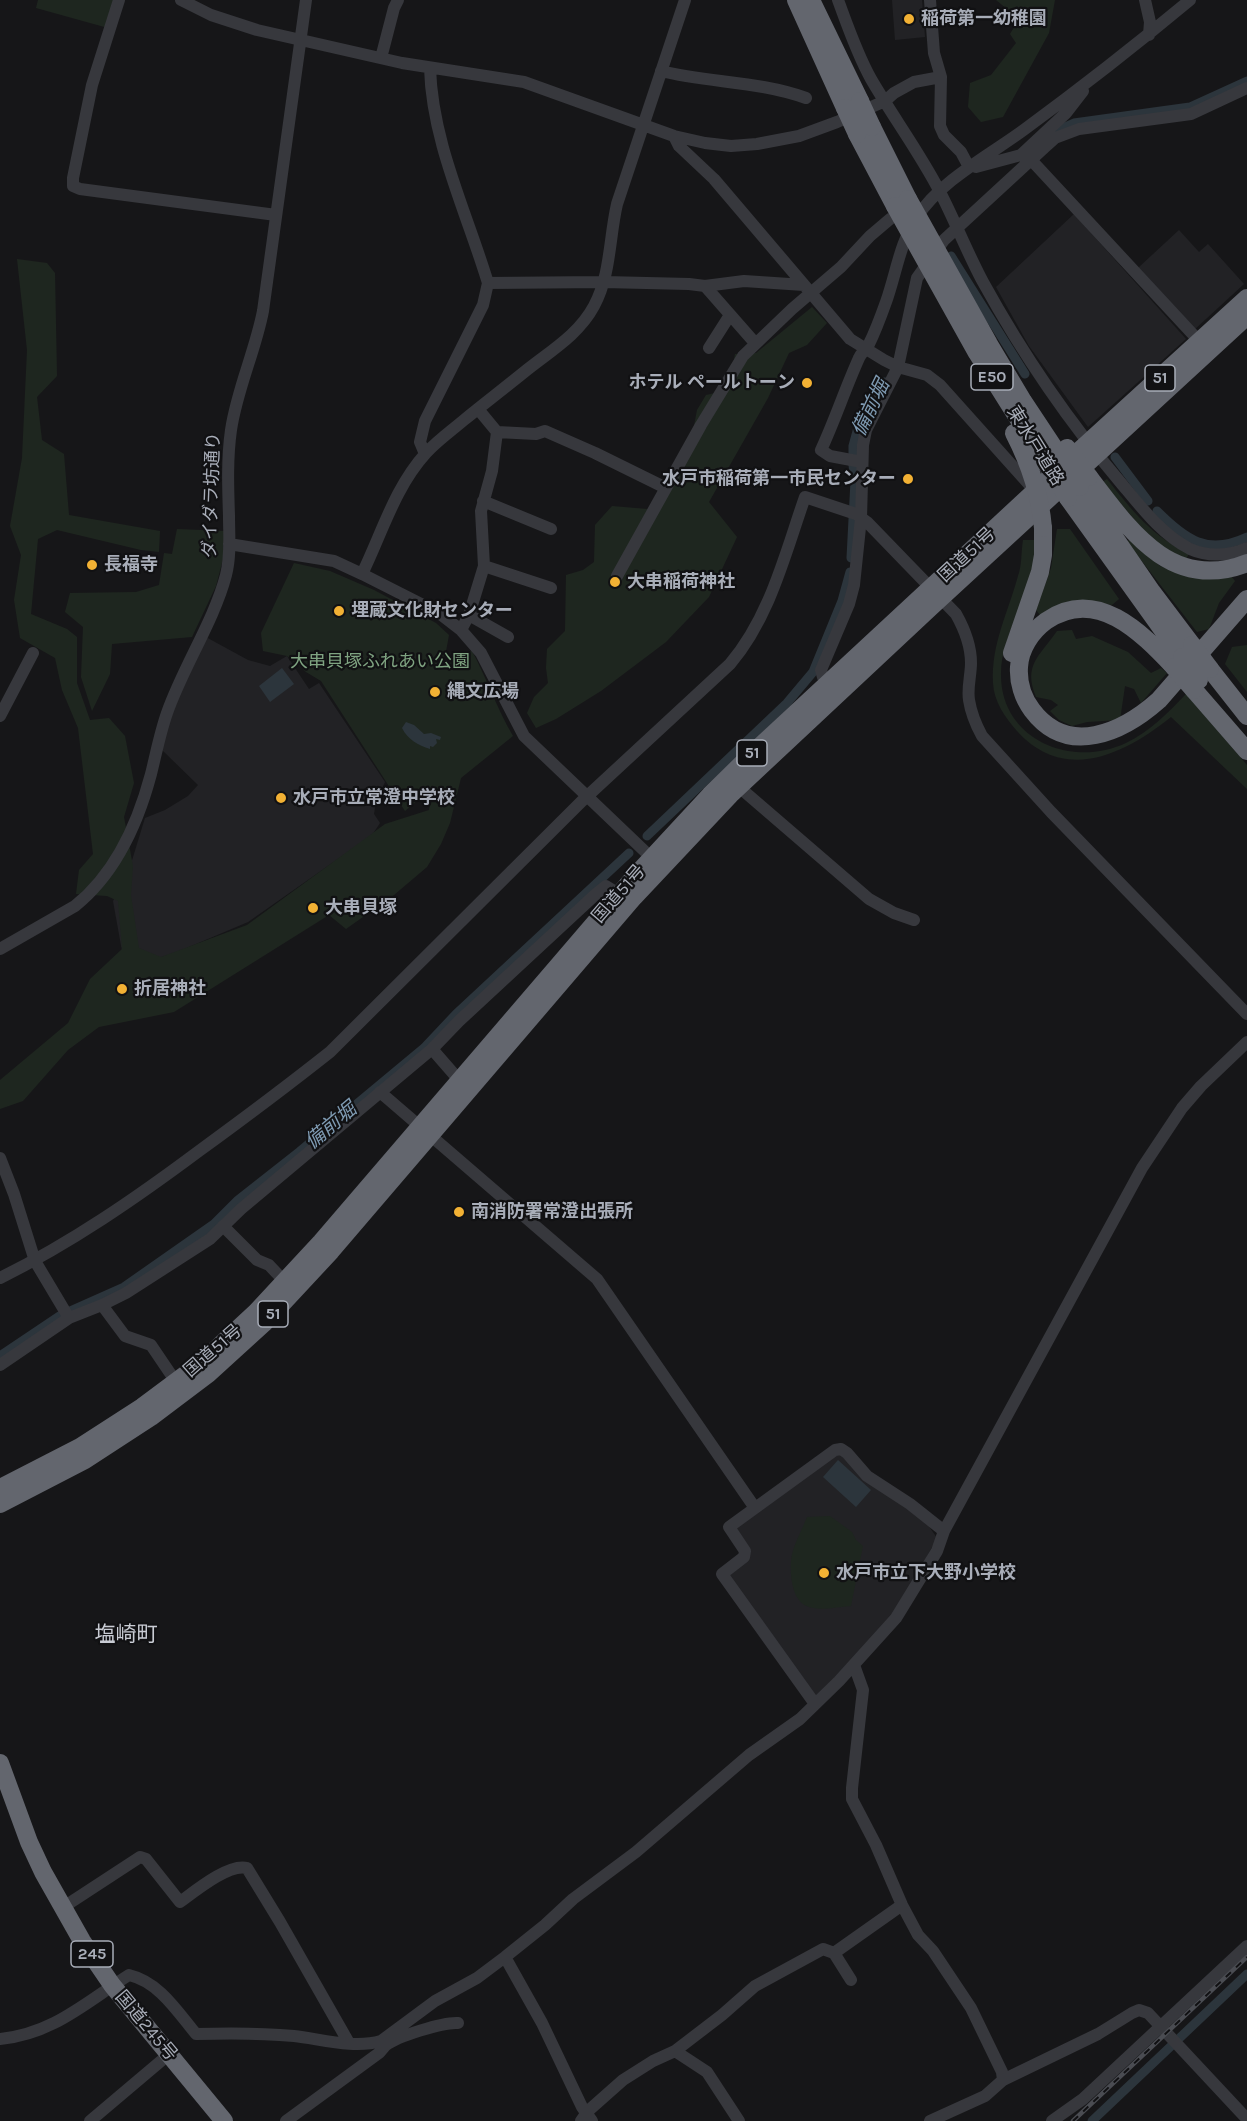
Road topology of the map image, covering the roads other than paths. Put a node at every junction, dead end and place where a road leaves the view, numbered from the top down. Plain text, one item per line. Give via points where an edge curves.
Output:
1 (119, 0) edge
2 (181, 0) edge
3 (306, 0) edge
4 (398, 0) edge
5 (796, 0) edge
6 (812, 0) edge
7 (838, 0) edge
8 (930, 0) edge
9 (1145, 0) edge
10 (1190, 0) edge
11 (682, 1) edge
12 (1149, 34) junction
13 (300, 40) junction
14 (381, 58) junction
15 (430, 68) junction
16 (661, 71) junction
17 (941, 77) junction
18 (1086, 83) junction
19 (1247, 88) edge
20 (806, 98) dead end
21 (885, 101) junction
22 (852, 105) junction
23 (643, 124) junction
24 (674, 136) junction
25 (1026, 158) junction
26 (969, 167) junction
27 (939, 191) junction
28 (898, 208) junction
29 (276, 215) junction
30 (955, 225) junction
31 (921, 254) junction
32 (604, 282) junction
33 (488, 283) junction
34 (705, 286) junction
35 (807, 289) junction
36 (1247, 298) edge
37 (730, 315) junction
38 (1247, 316) edge
39 (1200, 342) junction
40 (755, 343) junction
41 (709, 348) dead end
42 (866, 349) junction
43 (892, 364) junction
44 (478, 409) junction
45 (496, 432) junction
46 (1092, 449) junction
47 (425, 454) junction
48 (854, 461) junction
49 (1079, 487) junction
50 (666, 488) junction
51 (1035, 491) junction
52 (483, 501) junction
53 (854, 514) junction
54 (551, 529) dead end
55 (229, 544) junction
56 (1247, 548) edge
57 (1247, 563) edge
58 (484, 566) junction
59 (362, 573) junction
60 (617, 576) dead end
61 (551, 588) dead end
62 (936, 593) junction
63 (1247, 599) edge
64 (1247, 611) edge
65 (469, 615) junction
66 (461, 630) junction
67 (508, 637) dead end
68 (33, 653) dead end
69 (1183, 656) junction
70 (1201, 680) junction
71 (828, 684) junction
72 (0, 716) edge
73 (1247, 716) edge
74 (1247, 739) edge
75 (1247, 751) edge
76 (739, 786) junction
77 (587, 796) junction
78 (646, 853) junction
79 (619, 894) junction
80 (914, 920) dead end
81 (0, 949) edge
82 (1247, 1014) edge
83 (1247, 1042) edge
84 (432, 1049) junction
85 (459, 1080) junction
86 (380, 1092) junction
87 (424, 1131) junction
88 (0, 1158) edge
89 (223, 1226) junction
90 (34, 1261) junction
91 (0, 1278) edge
92 (285, 1282) junction
93 (102, 1305) junction
94 (67, 1314) junction
95 (0, 1365) edge
96 (176, 1382) junction
97 (0, 1488) edge
98 (0, 1504) edge
99 (755, 1508) junction
100 (944, 1531) junction
101 (854, 1665) junction
102 (815, 1704) junction
103 (0, 1763) edge
104 (0, 1798) edge
105 (902, 1905) junction
106 (62, 1908) junction
107 (1247, 1946) edge
108 (834, 1953) junction
109 (505, 1957) junction
110 (851, 1980) dead end
111 (109, 1988) junction
112 (459, 2023) dead end
113 (1161, 2026) junction
114 (0, 2039) edge
115 (349, 2043) junction
116 (383, 2043) junction
117 (675, 2051) junction
118 (161, 2061) junction
119 (1003, 2080) junction
120 (588, 2115) edge
121 (1247, 2119) edge
122 (90, 2121) edge
123 (210, 2121) edge
124 (224, 2121) edge
125 (286, 2121) edge
126 (738, 2121) edge
127 (930, 2121) edge
128 (1053, 2121) edge

1 - 29 street via 92,85 74,186
2 - 13 street via 235,23
3 - 13 street, ダイダラ坊通り
4 - 14 street
5 - 22 highway, 東水戸道路 / E50
6 - 22 highway, 東水戸道路 / E50
7 - 21 street via 855,45
8 - 17 street via 934,53
9 - 12 street
10 - 12 street
11 - 16 street
12 - 18 street
13 - 14 street
13 - 29 street, ダイダラ坊通り
14 - 15 street
15 - 23 street via 524,82
15 - 33 street via 434,109 445,151
16 - 20 street via 761,86
16 - 23 street
17 - 21 street via 914,81
17 - 26 street via 940,126
18 - 25 street via 1066,113
18 - 26 street
19 - 25 street via 1191,114 1079,129 1055,138
21 - 24 street via 779,141 731,146
21 - 27 street
22 - 28 highway, 東水戸道路 / E50, bridge
23 - 24 street
23 - 32 street via 617,204
24 - 35 street
25 - 26 street
25 - 30 street
25 - 39 street
26 - 27 street
27 - 30 street
27 - 42 street via 928,201 902,247
28 - 31 highway, 東水戸道路 / E50, bridge
28 - 35 street via 842,267
28 - 49 highway, 東水戸道路 / E50, bridge via 1029,395
29 - 55 street, ダイダラ坊通り via 260,330 239,391 231,429
30 - 43 street via 917,278
30 - 46 street via 1000,312
31 - 49 highway, 東水戸道路 / E50, bridge via 983,362
31 - 64 highway, bridge via 934,293 1026,456 1039,494 1043,555 1014,647 1010,674 1014,696 1029,721 1043,734 1076,745 1103,743 1135,730 1179,688
32 - 33 street
32 - 34 street
32 - 44 street via 580,326
33 - 47 street via 483,305 426,421 420,442
34 - 35 street via 744,280
34 - 37 street
35 - 40 street
35 - 42 street via 850,339
36 - 39 highway, 国道51号 / 51
37 - 40 street
37 - 41 street
38 - 46 highway, 国道51号 / 51
39 - 46 highway, 国道51号 / 51
40 - 50 street via 737,366
42 - 43 street
42 - 48 street via 860,355 821,450
43 - 48 street
43 - 51 street via 927,375 940,385
44 - 45 street
44 - 47 street
45 - 50 street via 544,431
45 - 52 street via 492,471
46 - 51 highway, 国道51号 / 51
46 - 56 street via 1156,524 1190,549 1226,555
46 - 62 highway, 国道51号 / 51
47 - 59 street via 393,503
48 - 53 street
49 - 57 highway via 1154,552 1172,562 1210,571
49 - 69 highway, 東水戸道路 / E50 via 1152,592
50 - 60 street
51 - 62 highway, 国道51号 / 51
52 - 54 street
52 - 58 street
53 - 62 street
53 - 71 street via 854,585 821,670
53 - 77 street via 805,497 764,611 740,653
55 - 59 street via 324,558
55 - 81 street, ダイダラ坊通り via 223,586 167,713 142,803 121,850 84,899
58 - 61 street
58 - 65 street
59 - 66 street via 439,613
62 - 71 highway, 国道51号 / 51
62 - 76 highway, 国道51号 / 51
62 - 82 street via 965,628 971,663 969,699 982,736
63 - 69 highway via 1159,700 1133,720 1106,733 1086,737 1047,726 1027,703 1020,686 1022,653 1034,632 1060,613 1082,609 1103,612 1126,622 1151,642
65 - 66 street
65 - 67 street
66 - 77 street via 480,653 524,736
68 - 72 street
69 - 70 highway, 東水戸道路 / E50, bridge
69 - 70 highway, bridge
70 - 73 highway, 東水戸道路 / E50
70 - 74 highway, 東水戸道路 / E50
70 - 75 highway
71 - 78 highway, 国道51号 / 51
76 - 78 highway, 国道51号 / 51
76 - 80 street via 869,899
77 - 78 street
77 - 90 street via 330,1052 133,1200
78 - 79 highway, 国道51号 / 51
78 - 87 highway, 国道51号 / 51
79 - 84 street via 606,886 596,894
79 - 85 highway, 国道51号 / 51
83 - 100 street via 1182,1108 1142,1168
84 - 85 street
84 - 86 street
85 - 87 highway, 国道51号 / 51
86 - 87 street
86 - 89 street
87 - 92 highway, 国道51号 / 51
87 - 98 highway, 国道51号 / 51 via 295,1292 208,1374 119,1439
87 - 99 street via 602,1285
88 - 90 street
89 - 92 street
89 - 93 street via 210,1239
90 - 91 street
90 - 94 street
92 - 96 highway, 国道51号 / 51 via 229,1338
93 - 94 street
93 - 96 street via 124,1336 151,1345
94 - 95 street
96 - 97 highway, 国道51号 / 51 via 80,1447
99 - 100 street via 841,1449 867,1476
99 - 102 street via 729,1527 745,1551 744,1557 722,1574
100 - 101 street via 937,1551 896,1618
101 - 102 street
101 - 105 street via 863,1690 852,1799
102 - 109 street
103 - 106 highway, 国道245号 / 245 via 25,1833
104 - 111 highway, 国道245号 / 245 via 53,1914 75,1950
105 - 108 street
105 - 119 street via 918,1935 971,2008
106 - 111 highway, 国道245号 / 245
106 - 115 street via 140,1857 146,1859 180,1902 222,1874 247,1868
107 - 113 street
108 - 110 street
108 - 117 street via 823,1949 755,1986
109 - 116 street via 435,2001
109 - 120 street
111 - 114 street via 54,2024 30,2034
111 - 115 street via 129,1975 142,1978 162,1993 196,2034 291,2036
111 - 118 highway, 国道245号 / 245
111 - 124 highway, 国道245号 / 245
112 - 116 street via 447,2022
113 - 119 street via 1139,2010
113 - 121 street
113 - 128 street via 1083,2099
115 - 116 street
116 - 125 street via 380,2053
117 - 120 street via 622,2080
117 - 126 street via 707,2072
118 - 122 street
118 - 123 highway, 国道245号 / 245
119 - 127 street via 985,2096

